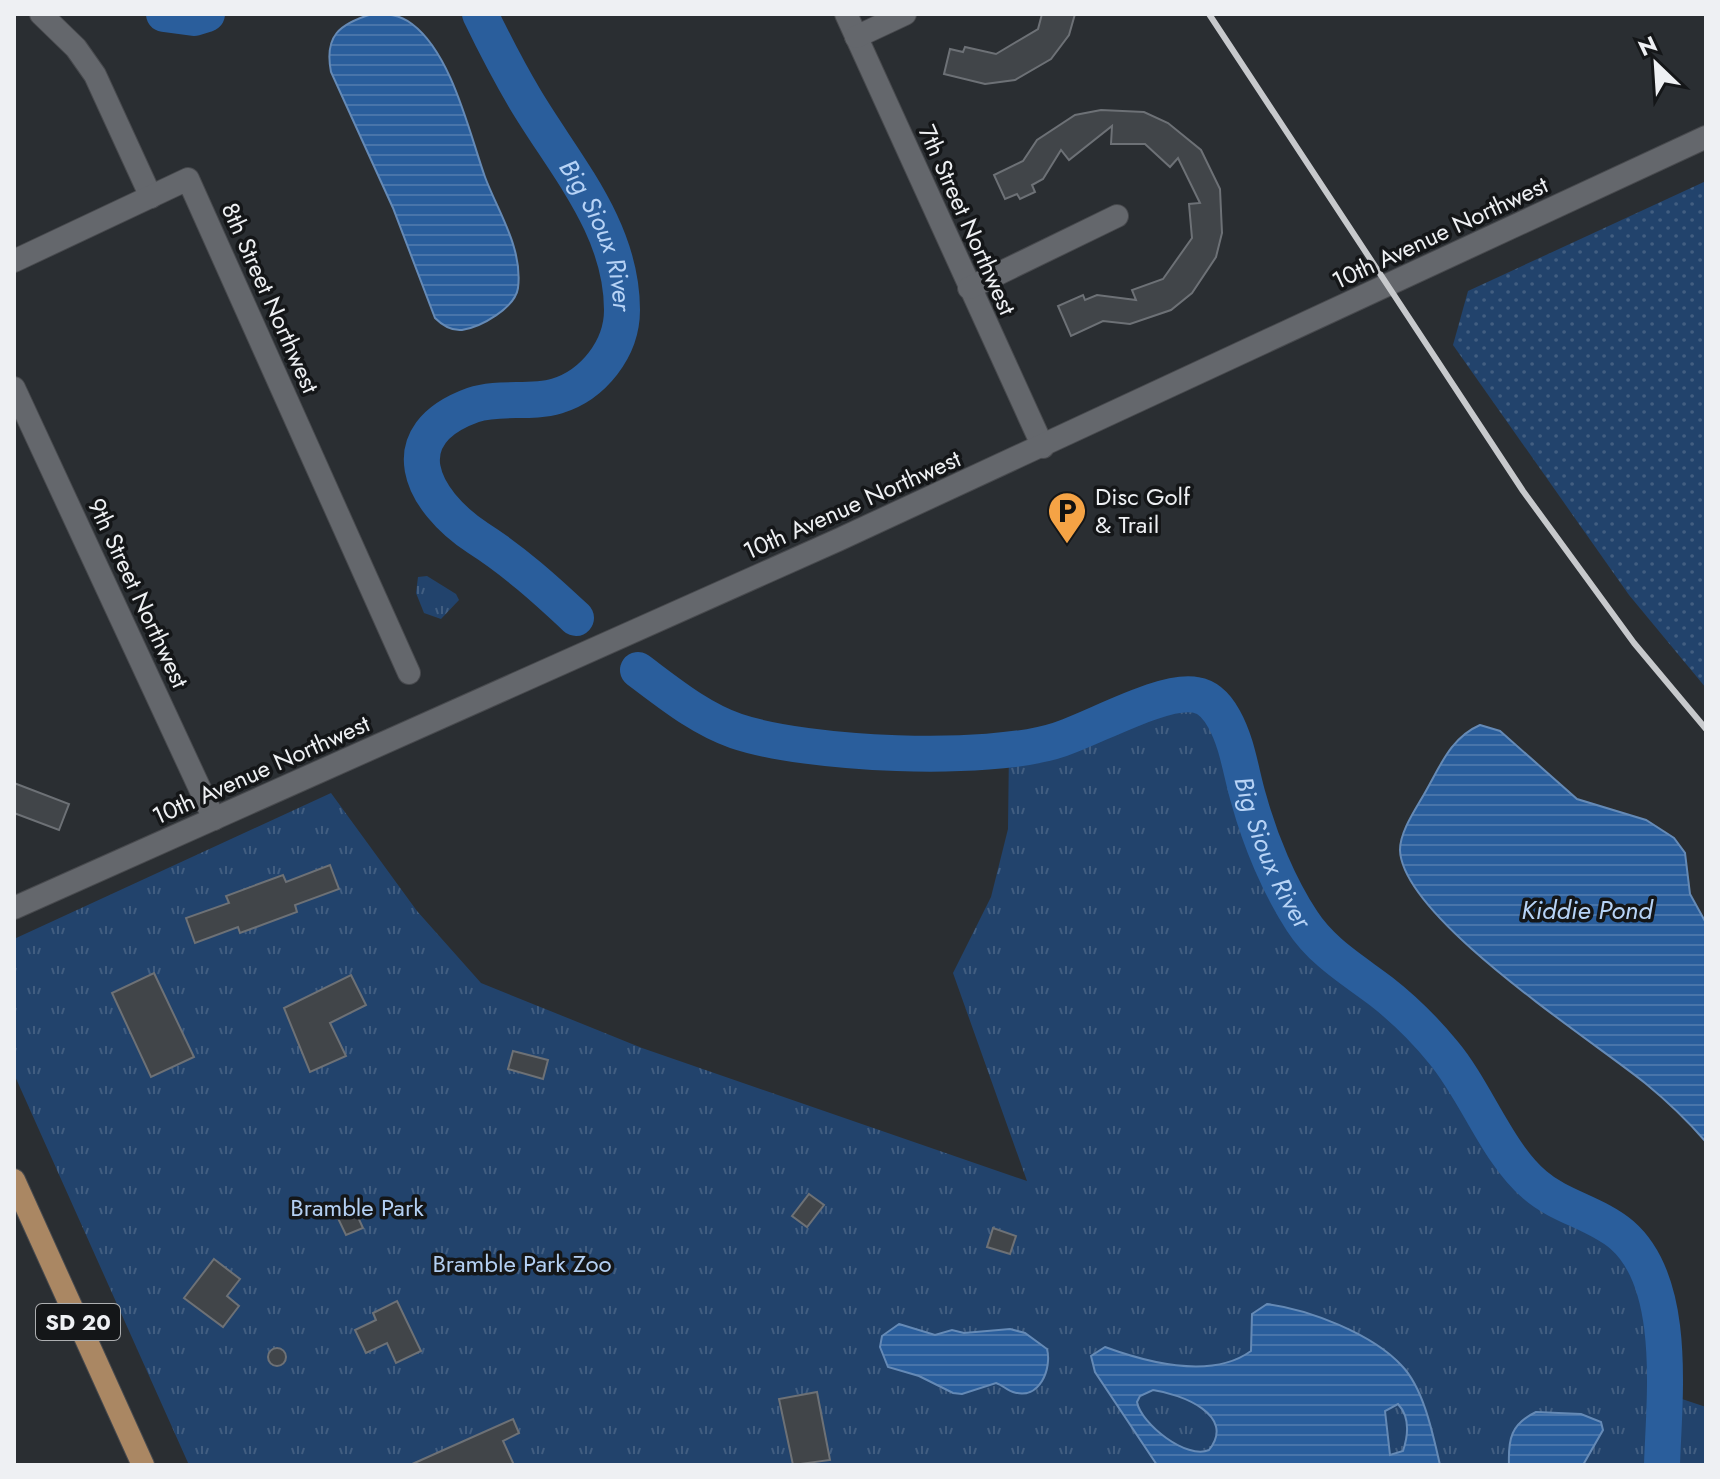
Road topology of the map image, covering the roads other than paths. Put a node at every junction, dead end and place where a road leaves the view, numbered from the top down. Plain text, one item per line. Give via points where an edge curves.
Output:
1 (41, 14) edge
2 (846, 14) edge
3 (905, 14) edge
4 (856, 37) junction
5 (1706, 137) edge
6 (151, 197) junction
7 (1117, 216) dead end
8 (14, 261) edge
9 (969, 288) junction
10 (14, 388) edge
11 (1043, 447) junction
12 (409, 673) dead end
13 (214, 819) junction
14 (14, 908) edge
15 (14, 1180) edge
16 (143, 1465) edge

1 - 6 street via 95,75
2 - 4 street, 7th Street Northwest
3 - 4 street
4 - 9 street, 7th Street Northwest
5 - 11 street, 10th Avenue Northwest
6 - 8 street
6 - 12 street, 8th Street Northwest via 188,179
7 - 9 street
9 - 11 street, 7th Street Northwest
10 - 13 street, 9th Street Northwest
11 - 13 street, 10th Avenue Northwest
13 - 14 street, 10th Avenue Northwest
15 - 16 main road, SD 20

